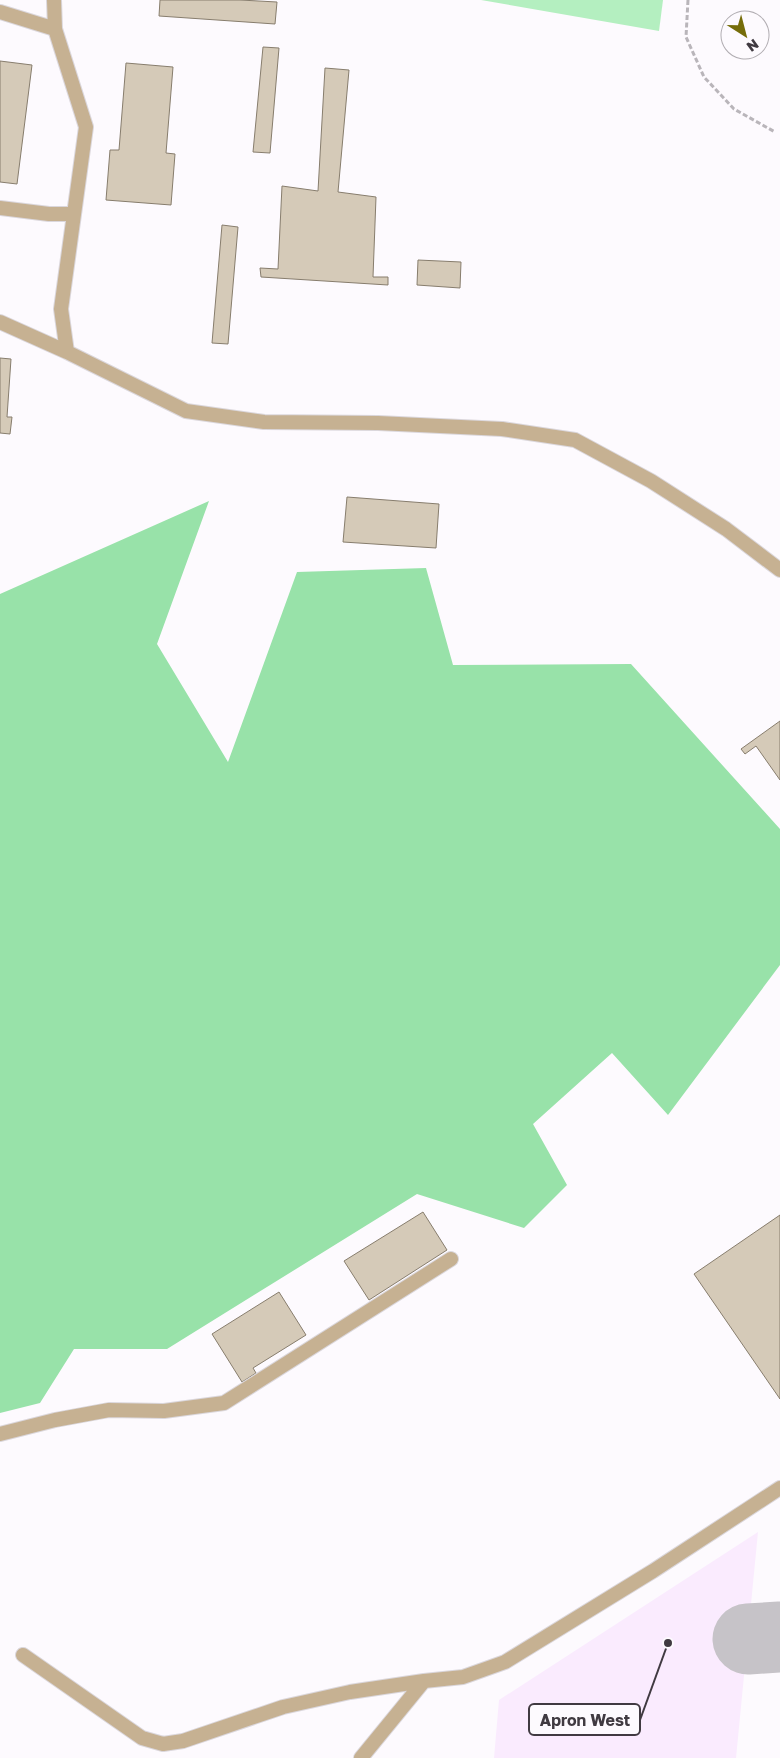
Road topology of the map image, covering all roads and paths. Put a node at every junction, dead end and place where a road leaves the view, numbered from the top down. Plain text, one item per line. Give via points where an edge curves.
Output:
1 (54, 0) edge
2 (688, 0) edge
3 (0, 12) edge
4 (55, 29) junction
5 (775, 132) dead end
6 (0, 208) edge
7 (73, 214) junction
8 (0, 322) edge
9 (67, 352) junction
10 (780, 570) edge
11 (451, 1259) dead end
12 (0, 1434) edge
13 (780, 1488) edge
14 (23, 1655) dead end
15 (424, 1681) junction
16 (361, 1758) edge

1 - 4 lane
2 - 5 path via 686,37 704,77 734,109
3 - 4 lane
4 - 7 lane via 86,127
6 - 7 lane
7 - 9 lane via 61,310
8 - 9 lane
9 - 10 lane via 186,411 264,422 502,429 574,440 651,481 726,529
11 - 12 lane via 224,1403 164,1411 109,1410
13 - 15 lane via 505,1662 463,1677
14 - 15 lane via 142,1738 163,1744 183,1741 283,1707 350,1692
15 - 16 lane

